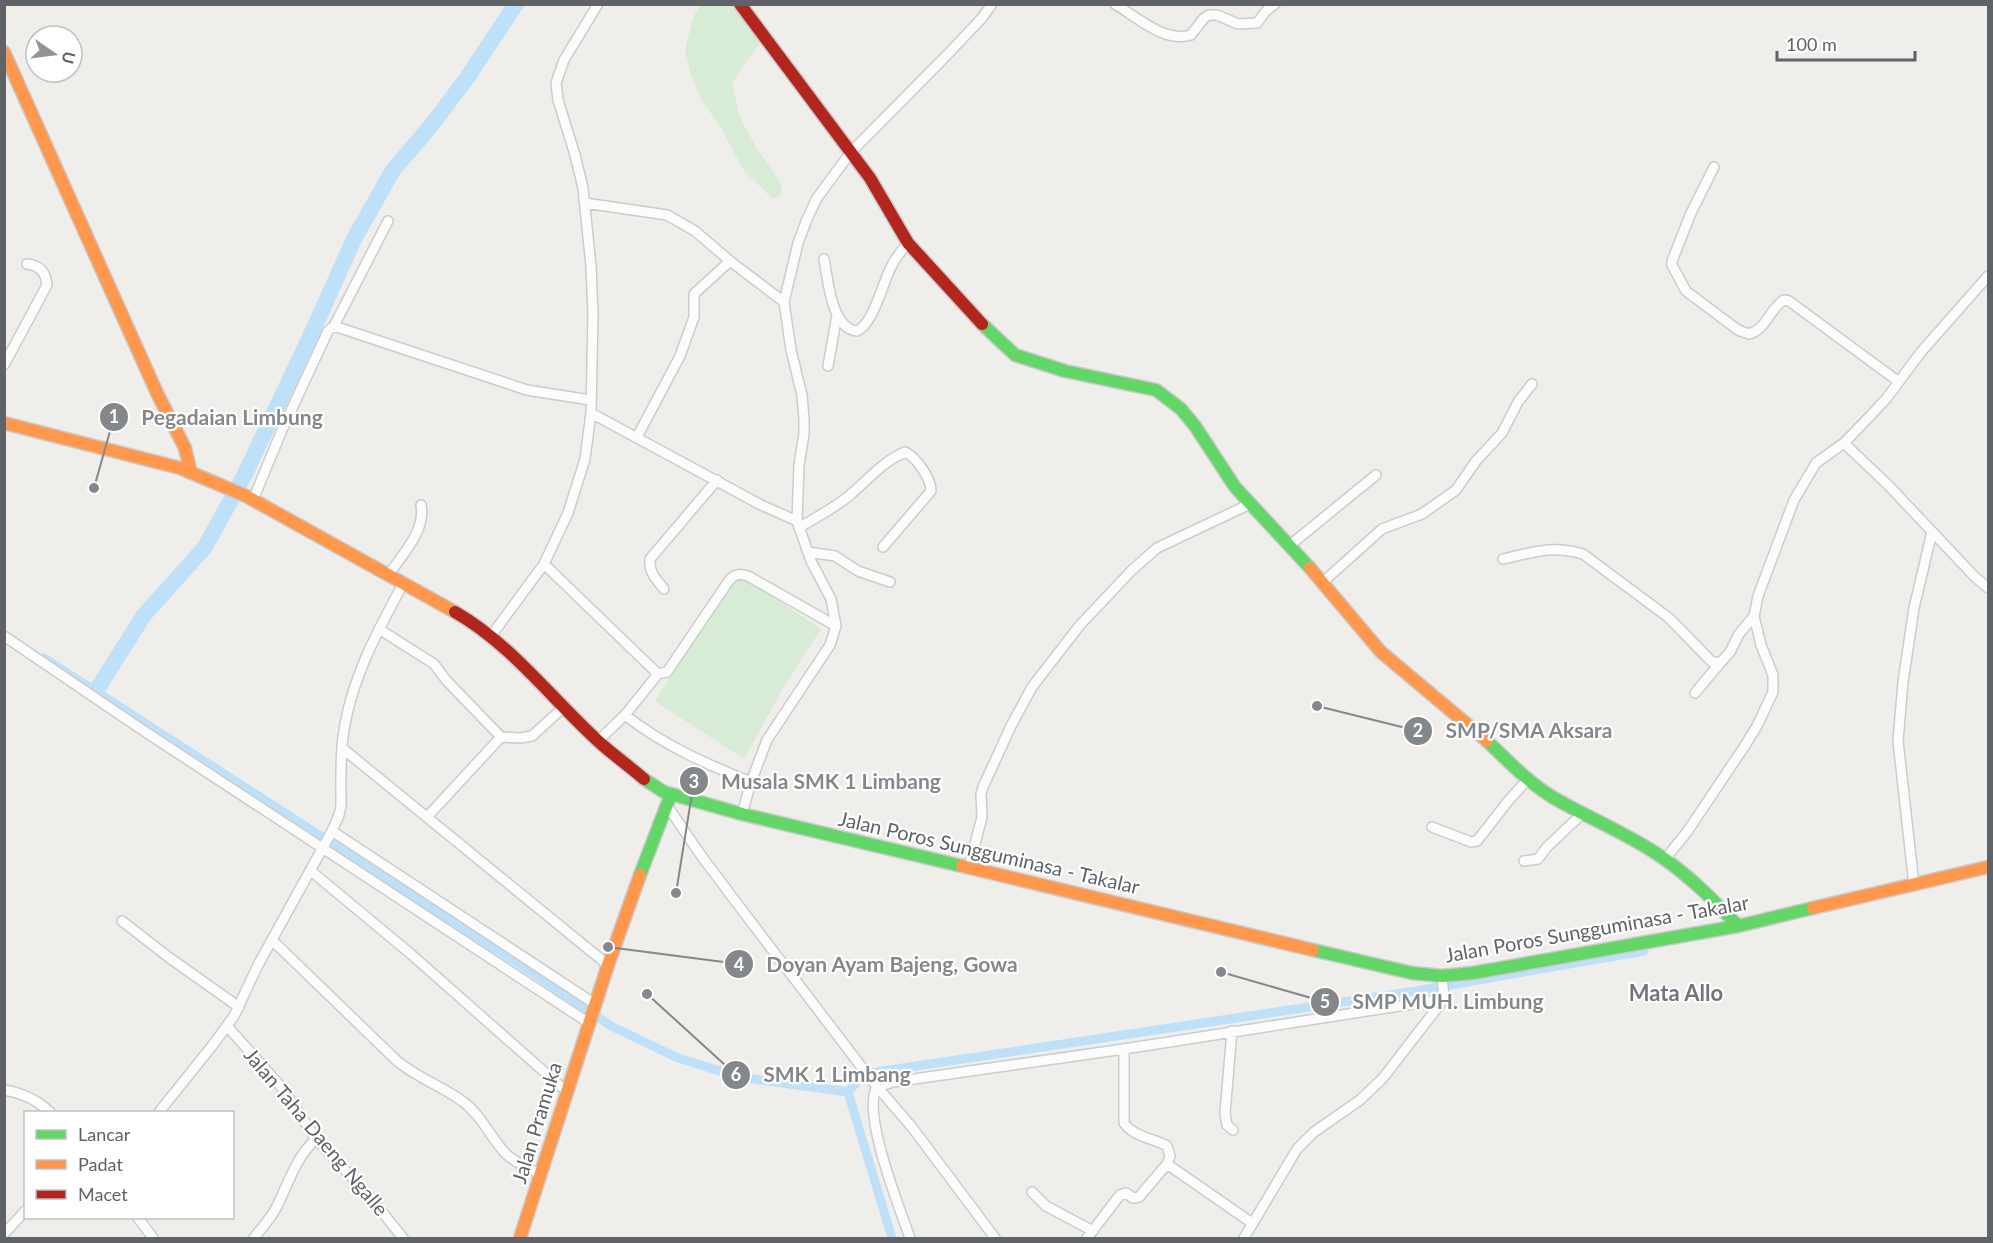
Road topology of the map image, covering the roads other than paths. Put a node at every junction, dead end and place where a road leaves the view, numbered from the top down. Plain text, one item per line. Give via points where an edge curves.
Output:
1 (598, 4) edge
2 (740, 4) edge
3 (992, 4) edge
4 (1115, 4) edge
5 (1275, 4) edge
6 (4, 52) edge
7 (8, 69) edge
8 (850, 152) junction
9 (1714, 167) dead end
10 (585, 203) junction
11 (388, 221) dead end
12 (908, 243) junction
13 (824, 259) dead end
14 (730, 261) junction
15 (27, 264) dead end
16 (1989, 276) edge
17 (784, 302) junction
18 (837, 315) junction
19 (334, 326) junction
20 (4, 365) edge
21 (828, 366) dead end
22 (1899, 382) junction
23 (1532, 384) dead end
24 (590, 400) junction
25 (591, 413) junction
26 (4, 423) edge
27 (637, 437) junction
28 (1844, 443) junction
29 (191, 473) junction
30 (1376, 475) dead end
31 (717, 480) junction
32 (250, 498) junction
33 (1250, 504) junction
34 (421, 505) dead end
35 (798, 525) junction
36 (1932, 532) junction
37 (1289, 546) junction
38 (883, 548) dead end
39 (808, 552) junction
40 (1503, 559) dead end
41 (544, 564) junction
42 (390, 574) junction
43 (404, 582) junction
44 (890, 582) dead end
45 (1323, 582) junction
46 (1989, 588) edge
47 (664, 589) dead end
48 (1754, 616) junction
49 (836, 626) junction
50 (379, 629) junction
51 (4, 636) edge
52 (491, 636) junction
53 (1721, 662) junction
54 (658, 674) junction
55 (1695, 693) dead end
56 (565, 706) junction
57 (625, 715) junction
58 (501, 737) junction
59 (598, 741) junction
60 (342, 748) junction
61 (1528, 779) junction
62 (751, 782) junction
63 (668, 799) junction
64 (1583, 813) junction
65 (742, 814) junction
66 (427, 817) junction
67 (1432, 827) dead end
68 (332, 833) junction
69 (324, 845) junction
70 (1665, 859) junction
71 (1524, 861) dead end
72 (969, 867) junction
73 (1989, 867) edge
74 (311, 871) junction
75 (1914, 885) junction
76 (122, 921) dead end
77 (1738, 926) junction
78 (272, 940) junction
79 (608, 966) junction
80 (1443, 981) junction
81 (1444, 998) junction
82 (239, 1007) junction
83 (592, 1014) junction
84 (227, 1026) junction
85 (1232, 1031) junction
86 (1124, 1049) junction
87 (875, 1084) junction
88 (4, 1090) edge
89 (567, 1092) junction
90 (48, 1111) edge
91 (161, 1111) edge
92 (1233, 1130) dead end
93 (316, 1139) junction
94 (1167, 1164) junction
95 (542, 1175) junction
96 (1032, 1192) dead end
97 (24, 1212) edge
98 (139, 1219) edge
99 (1252, 1223) junction
100 (4, 1234) edge
101 (1090, 1235) edge
102 (153, 1239) edge
103 (254, 1239) edge
104 (403, 1239) edge
105 (520, 1239) edge
106 (910, 1239) edge
107 (995, 1239) edge
108 (1244, 1239) edge

1 - 10 street via 564,60 556,83
2 - 8 main road
3 - 8 street
4 - 5 street via 1162,33 1179,37 1191,35 1209,15 1238,24 1257,23
6 - 7 main road
7 - 29 main road via 184,448
8 - 12 main road
8 - 17 street via 807,219
9 - 22 street via 1672,261 1686,291 1749,334 1758,329 1776,305 1789,301
10 - 14 street via 667,215 695,231
10 - 24 street via 593,301
11 - 19 street
12 - 18 street via 892,264 862,329 849,329
12 - 33 main road via 969,312 1015,355 1065,371 1144,386 1168,398 1195,426
13 - 18 street
14 - 17 street
14 - 27 street via 694,294 694,317 680,356
15 - 20 street via 44,272 47,285
16 - 22 street
17 - 35 street via 804,419
18 - 21 street
19 - 24 street via 527,390
19 - 32 street via 328,331
22 - 28 street
23 - 45 street via 1502,433 1456,489 1422,514 1382,529
24 - 25 street
25 - 27 street
25 - 41 street via 578,486
26 - 29 main road, Jalan Poros Sungguminasa - Takalar
27 - 31 street
28 - 36 street
28 - 48 street via 1816,464 1794,500
29 - 32 main road, Jalan Poros Sungguminasa - Takalar
30 - 37 street
31 - 35 street
31 - 47 street via 650,559 652,576
32 - 42 main road, Jalan Poros Sungguminasa - Takalar
33 - 37 main road
33 - 72 street via 1157,548 1143,559 1048,665 1017,714 983,788 982,817
34 - 42 street via 418,528
35 - 38 street via 834,507 874,471 905,452 915,460 931,491
35 - 39 street
36 - 46 street
36 - 75 street via 1914,608 1898,741
37 - 45 main road
39 - 44 street via 835,556 858,571
39 - 49 street via 831,599
40 - 53 street via 1548,548 1583,554 1669,618 1707,659
41 - 52 street
41 - 54 street
42 - 43 main road, Jalan Poros Sungguminasa - Takalar
43 - 50 street
43 - 52 main road, Jalan Poros Sungguminasa - Takalar
45 - 61 main road via 1382,652 1503,753
48 - 53 street
48 - 70 street via 1773,675 1773,692 1746,744
49 - 54 street via 738,574 732,576 667,672
49 - 62 street via 824,655 767,740
50 - 58 street via 434,664
50 - 60 street via 358,675
51 - 69 street
52 - 56 main road, Jalan Poros Sungguminasa - Takalar
53 - 55 street
54 - 57 street
56 - 58 street via 532,736
56 - 59 main road, Jalan Poros Sungguminasa - Takalar
57 - 59 street
57 - 62 street via 683,753
58 - 66 street
59 - 63 main road, Jalan Poros Sungguminasa - Takalar
60 - 66 street
60 - 68 street via 341,806
61 - 64 main road
61 - 67 street via 1477,841
62 - 65 street
63 - 65 main road, Jalan Poros Sungguminasa - Takalar
63 - 79 main road, Jalan Pramuka
63 - 87 street via 700,854
64 - 70 main road
64 - 71 street via 1538,859
65 - 72 main road, Jalan Poros Sungguminasa - Takalar
66 - 79 street
68 - 69 street
68 - 83 street
69 - 74 street
69 - 83 street
70 - 77 main road
72 - 80 main road, Jalan Poros Sungguminasa - Takalar
73 - 75 main road, Jalan Poros Sungguminasa - Takalar
74 - 78 street
74 - 89 street
75 - 77 main road, Jalan Poros Sungguminasa - Takalar
76 - 82 street
77 - 80 main road, Jalan Poros Sungguminasa - Takalar
78 - 82 street
78 - 95 street via 403,1067 463,1101 505,1153
79 - 83 main road, Jalan Pramuka
80 - 81 street
81 - 85 street
81 - 99 street via 1375,1086 1297,1149
82 - 84 street
83 - 89 main road, Jalan Pramuka
84 - 91 street
84 - 93 street, Jalan Taha Daeng Ngalle via 282,1089
85 - 86 street
85 - 92 street via 1225,1113 1227,1125
86 - 87 street
86 - 94 street via 1124,1123 1167,1146
87 - 106 street via 873,1110 883,1158
87 - 107 street
88 - 90 street via 25,1095
89 - 95 main road, Jalan Pramuka
93 - 103 street via 297,1161 269,1220
93 - 104 street, Jalan Taha Daeng Ngalle
94 - 99 street
94 - 101 street via 1139,1197 1120,1195
95 - 105 main road, Jalan Pramuka
96 - 101 street
97 - 100 street
98 - 102 street
99 - 108 street

